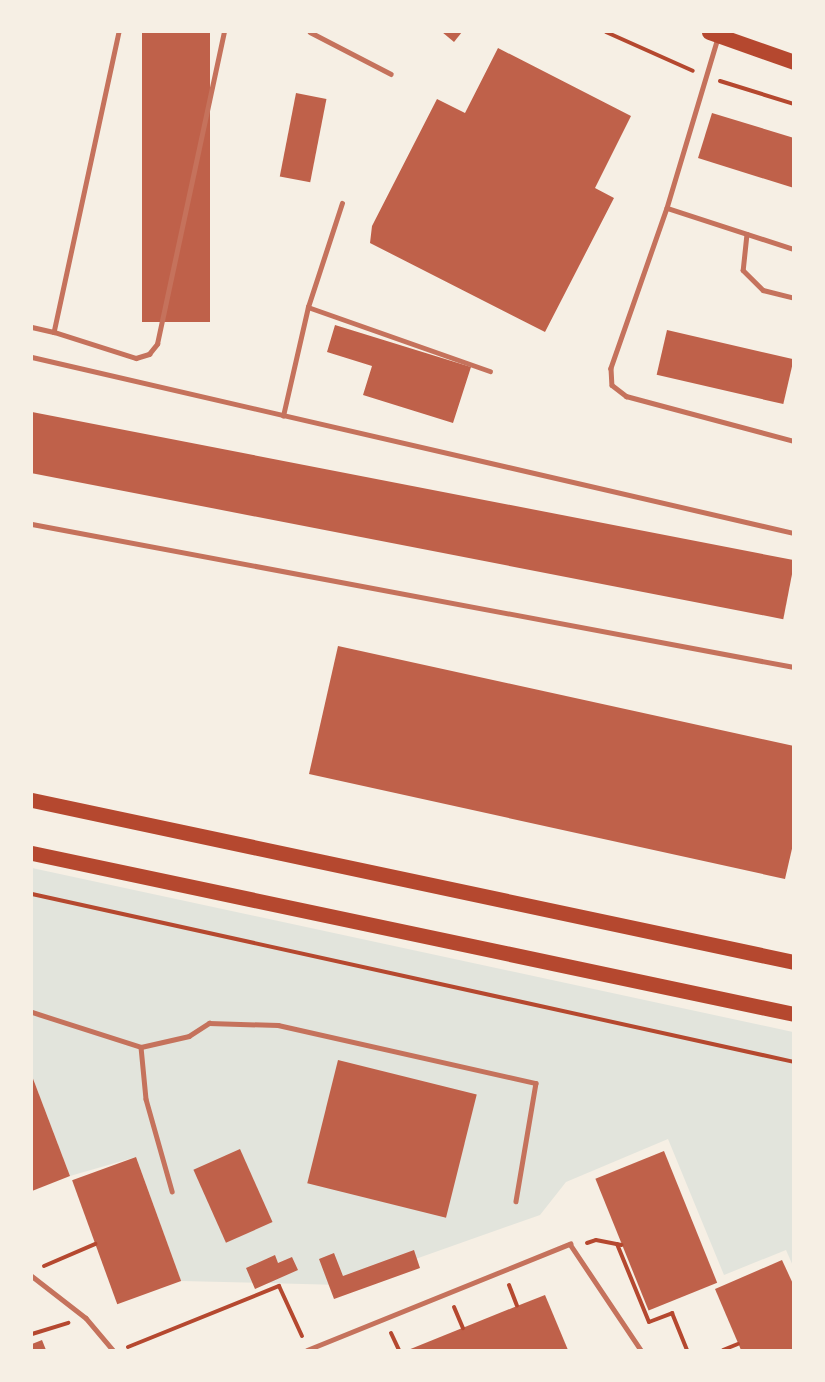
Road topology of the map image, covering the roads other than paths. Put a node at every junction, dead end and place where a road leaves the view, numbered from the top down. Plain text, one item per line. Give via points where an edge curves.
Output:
1 (119, 32) edge
2 (224, 32) edge
3 (310, 32) edge
4 (713, 34) edge
5 (794, 62) edge
6 (392, 74) dead end
7 (342, 203) dead end
8 (667, 208) junction
9 (747, 234) junction
10 (794, 249) edge
11 (794, 298) edge
12 (308, 307) junction
13 (32, 327) edge
14 (54, 332) junction
15 (32, 357) edge
16 (490, 371) dead end
17 (283, 416) junction
18 (794, 441) edge
19 (32, 524) edge
20 (794, 533) edge
21 (794, 667) edge
22 (32, 800) edge
23 (32, 853) edge
24 (794, 962) edge
25 (32, 1012) edge
26 (794, 1014) edge
27 (141, 1047) junction
28 (172, 1191) dead end
29 (516, 1201) dead end
30 (32, 1276) edge
31 (34, 1282) edge
32 (113, 1350) edge
33 (308, 1350) edge
34 (641, 1350) edge

1 - 14 lane
2 - 14 lane via 157,344 148,354 136,358
3 - 6 lane
4 - 5 main road
4 - 8 lane
7 - 12 lane
8 - 9 lane
8 - 18 lane via 611,368 612,385 626,396
9 - 10 lane
9 - 11 lane via 743,270 763,290
12 - 16 lane
12 - 17 lane
13 - 14 lane
15 - 17 lane
17 - 20 lane
19 - 21 lane
22 - 24 main road
23 - 26 main road
25 - 27 lane
27 - 28 lane via 146,1099
27 - 29 lane via 189,1036 209,1023 278,1025 536,1083
30 - 31 lane
31 - 32 lane via 86,1318
33 - 34 lane via 563,1245 574,1247

